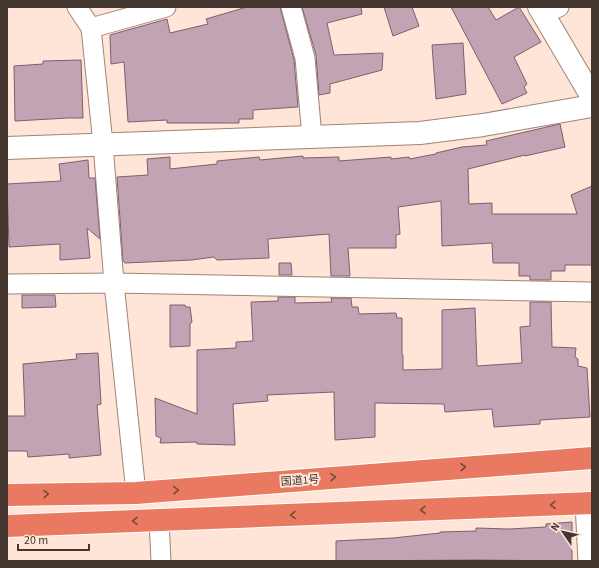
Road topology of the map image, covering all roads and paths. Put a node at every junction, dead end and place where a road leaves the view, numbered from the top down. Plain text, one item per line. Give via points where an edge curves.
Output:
1 (77, 7) edge
2 (166, 7) edge
3 (291, 7) edge
4 (547, 9) edge
5 (91, 28) junction
6 (592, 97) edge
7 (592, 106) edge
8 (312, 137) junction
9 (103, 144) junction
10 (7, 148) edge
11 (114, 283) junction
12 (7, 284) edge
13 (592, 292) edge
14 (592, 458) edge
15 (136, 493) junction
16 (7, 495) edge
17 (589, 503) edge
18 (159, 520) junction
19 (7, 526) edge
20 (162, 561) edge
21 (588, 561) edge

1 - 5 street
2 - 5 street
3 - 8 street via 304,58
4 - 6 street
5 - 9 street
7 - 8 street via 420,133
8 - 9 street
9 - 10 street
9 - 11 street
11 - 12 street
11 - 13 street
11 - 15 street
15 -> 14 highway, 国道1号
16 -> 15 highway, 国道1号
17 -> 18 highway
17 - 21 street
18 -> 19 highway
18 - 20 street

